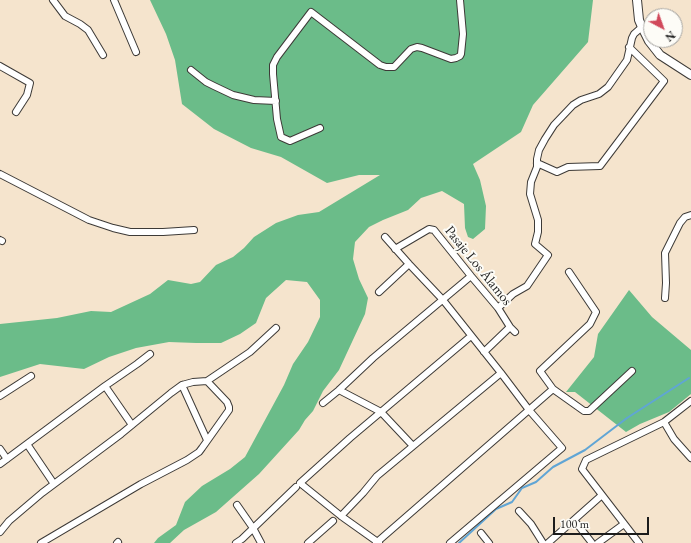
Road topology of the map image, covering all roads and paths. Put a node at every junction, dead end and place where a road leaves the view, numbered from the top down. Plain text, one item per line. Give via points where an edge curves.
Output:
1 (53, 0) edge
2 (114, 0) edge
3 (460, 0) edge
4 (637, 0) edge
5 (642, 28) junction
6 (629, 47) junction
7 (136, 52) dead end
8 (103, 55) dead end
9 (0, 66) edge
10 (191, 70) dead end
11 (691, 75) edge
12 (276, 102) junction
13 (16, 112) dead end
14 (320, 128) dead end
15 (537, 163) junction
16 (0, 174) edge
17 (691, 215) edge
18 (194, 230) dead end
19 (385, 236) dead end
20 (395, 249) junction
21 (409, 264) junction
22 (569, 272) dead end
23 (470, 276) junction
24 (379, 292) dead end
25 (665, 298) dead end
26 (442, 300) junction
27 (498, 308) junction
28 (510, 327) junction
29 (276, 328) dead end
30 (515, 332) dead end
31 (471, 336) junction
32 (484, 352) junction
33 (150, 354) dead end
34 (632, 371) dead end
35 (501, 373) junction
36 (31, 376) dead end
37 (207, 381) junction
38 (182, 385) junction
39 (105, 386) junction
40 (340, 390) junction
41 (553, 390) junction
42 (0, 396) edge
43 (691, 402) edge
44 (323, 403) dead end
45 (529, 410) junction
46 (381, 412) junction
47 (664, 422) junction
48 (132, 425) junction
49 (207, 440) junction
50 (27, 444) junction
51 (413, 446) junction
52 (0, 449) edge
53 (691, 458) edge
54 (7, 459) junction
55 (0, 464) edge
56 (54, 484) junction
57 (296, 488) dead end
58 (602, 495) junction
59 (237, 505) dead end
60 (519, 511) dead end
61 (341, 516) junction
62 (574, 520) junction
63 (333, 521) dead end
64 (624, 524) junction
65 (253, 528) junction
66 (0, 532) edge
67 (481, 533) dead end
68 (41, 543) edge
69 (236, 543) edge
70 (261, 543) edge
71 (308, 543) edge
72 (378, 543) edge
73 (450, 543) edge
74 (489, 543) edge
75 (543, 543) edge
76 (548, 543) edge
77 (592, 543) edge
78 (598, 543) edge
79 (639, 543) edge

1 - 8 street via 65,16 88,30
2 - 7 street
3 - 12 street via 463,34 461,54 458,57 450,59 417,47 411,49 392,67 380,64 311,12 275,61 272,74
4 - 5 main road
5 - 6 street via 634,34
5 - 11 main road via 660,55
6 - 15 street via 627,60 608,87 573,104 554,125 539,150
6 - 15 street via 664,81 600,166 568,167 558,172
9 - 13 street via 30,83 27,95
10 - 12 street via 233,95
12 - 14 street via 281,136 290,141
15 - 27 street via 530,190 538,220 535,244 548,255 527,286 513,294
16 - 18 street via 89,220 113,228 130,232
17 - 25 street via 680,223 665,253
19 - 20 street
20 - 21 street
20 - 23 street, Pasaje Los Álamos via 429,229 434,230
21 - 24 street
21 - 26 street
22 - 41 street via 596,312 590,324 540,371
23 - 26 street
23 - 27 street, Pasaje Los Álamos
26 - 31 street
26 - 40 street via 373,358
27 - 28 street, Pasaje Los Álamos
28 - 30 street, Pasaje Los Álamos
28 - 32 street
29 - 37 street via 250,352
31 - 32 street
31 - 46 street
32 - 35 street
33 - 39 street
34 - 41 street via 589,411 584,411
35 - 45 street
35 - 51 street
36 - 42 street
37 - 38 street
37 - 49 street via 229,407
38 - 48 street
38 - 49 street
39 - 48 street
39 - 50 street
40 - 44 street
40 - 46 street
41 - 45 street
43 - 47 street
45 - 72 street
45 - 73 street via 562,448
46 - 51 street
46 - 61 street via 300,483
47 - 53 street via 674,439
47 - 58 street via 586,460 582,469
48 - 56 street
49 - 68 street via 199,452 187,460
50 - 54 street
50 - 56 street
51 - 61 street via 377,476
52 - 54 street
54 - 55 street
56 - 66 street via 9,521
57 - 65 street
58 - 62 street
58 - 64 street
59 - 65 street
60 - 75 street
61 - 72 street
62 - 76 street
62 - 77 street
63 - 71 street
64 - 78 street
64 - 79 street
65 - 69 street
65 - 70 street
67 - 74 street

